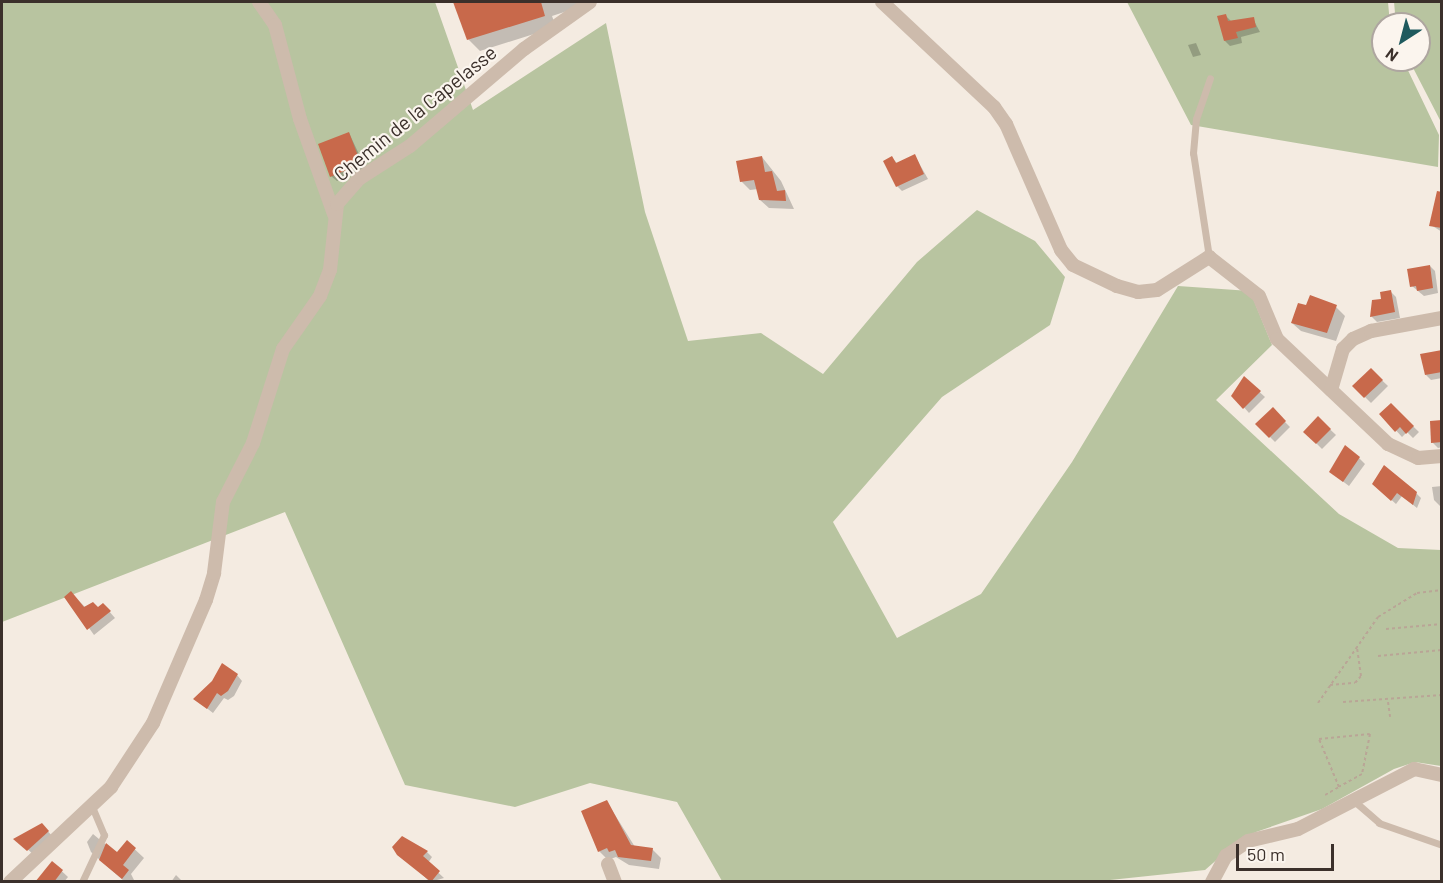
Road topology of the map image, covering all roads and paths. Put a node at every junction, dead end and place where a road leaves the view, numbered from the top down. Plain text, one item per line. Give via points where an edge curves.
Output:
1 (259, 2) edge
2 (590, 2) edge
3 (882, 2) edge
4 (1210, 78) dead end
5 (334, 214) junction
6 (1209, 257) junction
7 (1442, 318) edge
8 (1331, 390) junction
9 (1442, 456) edge
10 (1442, 590) edge
11 (1442, 624) edge
12 (1386, 630) dead end
13 (1357, 647) junction
14 (1442, 650) edge
15 (1378, 656) dead end
16 (1330, 685) junction
17 (1442, 695) edge
18 (1388, 701) junction
19 (1343, 702) dead end
20 (1318, 703) dead end
21 (1390, 717) dead end
22 (1442, 775) edge
23 (1339, 787) junction
24 (1325, 795) dead end
25 (1353, 800) junction
26 (92, 807) junction
27 (1442, 845) edge
28 (608, 864) dead end
29 (10, 882) edge
30 (82, 882) edge
31 (615, 882) edge
32 (1212, 882) edge

1 - 5 street via 275,25 300,119
2 - 5 street, Chemin de la Capelasse via 524,49 410,146 360,178 337,204
3 - 6 street via 994,107 1006,124 1061,250 1073,265 1117,286 1157,290
4 - 6 lane via 1196,119 1193,153
5 - 26 street, Chemin de la Capelasse via 330,270 320,296 283,350 253,443 223,502 214,573 206,600 153,723 123,770
6 - 8 street via 1258,296 1277,339
7 - 8 street via 1371,331 1353,339 1343,349
8 - 9 street via 1402,453 1418,458
10 - 13 path via 1418,593 1378,617
11 - 12 path
13 - 16 path
13 - 16 path via 1361,676 1355,683
14 - 15 path
16 - 20 path
17 - 18 path
18 - 19 path
18 - 21 path
22 - 25 street via 1414,769
23 - 23 path via 1362,774 1370,734 1319,739
23 - 24 path
25 - 27 lane via 1379,823
25 - 32 street via 1298,829 1248,841 1226,856
26 - 29 street, Chemin de la Capelasse
26 - 30 lane via 104,835
28 - 31 street

